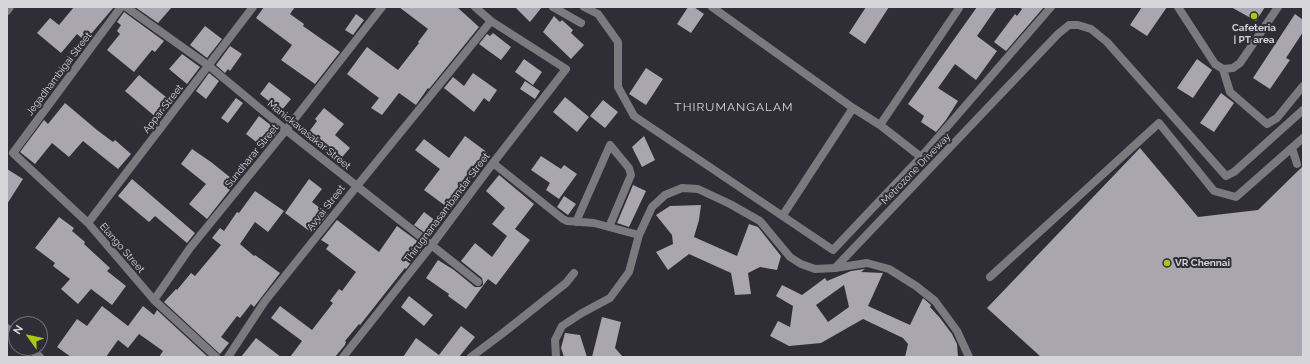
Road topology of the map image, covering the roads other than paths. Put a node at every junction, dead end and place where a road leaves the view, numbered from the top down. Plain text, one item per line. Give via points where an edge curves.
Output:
1 (10, 7) edge
2 (121, 7) edge
3 (126, 7) edge
4 (253, 7) edge
5 (382, 7) edge
6 (475, 7) edge
7 (553, 7) edge
8 (584, 7) edge
9 (712, 7) edge
10 (959, 7) edge
11 (1051, 7) edge
12 (1178, 7) edge
13 (1278, 7) edge
14 (7, 11) edge
15 (491, 21) junction
16 (581, 23) dead end
17 (209, 66) junction
18 (1223, 69) junction
19 (1303, 86) edge
20 (853, 108) junction
21 (1303, 110) edge
22 (880, 126) junction
23 (286, 130) junction
24 (1303, 138) edge
25 (1292, 148) junction
26 (12, 153) joint
27 (921, 157) junction
28 (493, 163) junction
29 (1297, 164) dead end
30 (356, 186) junction
31 (783, 216) junction
32 (576, 222) junction
33 (88, 223) junction
34 (609, 227) junction
35 (639, 235) junction
36 (431, 246) junction
37 (835, 268) junction
38 (574, 273) dead end
39 (990, 277) dead end
40 (478, 282) dead end
41 (154, 300) junction
42 (216, 357) edge
43 (228, 357) edge
44 (343, 357) edge
45 (471, 357) edge
46 (556, 357) edge
47 (969, 357) edge

1 - 14 street
2 - 26 street, Jegadhambigai Street
3 - 17 street, Manickavasakar Street
4 - 17 street, Appar Street
5 - 23 street, Sundharar Street
6 - 15 street
7 - 16 street
8 - 31 street via 598,14 618,42 618,87 634,116
9 - 20 street
10 - 22 street
11 - 27 street
12 - 18 street via 1215,64
13 - 18 street via 1240,64
15 - 28 street, Thirugnanasambandar Street via 566,70
15 - 30 street, Avvai Street
17 - 23 street, Manickavasakar Street
17 - 33 street, Appar Street
18 - 19 street via 1230,92 1267,124 1276,118
20 - 22 street
20 - 31 street
21 - 37 street, Metrozone Driveway via 1234,172 1226,176 1107,42 1091,29 1069,25
22 - 27 street
23 - 30 street, Manickavasakar Street
23 - 41 street, Sundharar Street via 190,248
24 - 25 street
25 - 29 street
25 - 39 street via 1236,197 1214,191 1159,123
26 - 33 street, Elango Street
27 - 31 street via 833,250
28 - 32 street via 563,219
28 - 36 street, Thirugnanasambandar Street
30 - 36 street, Manickavasakar Street
30 - 43 street, Avvai Street via 265,301
32 - 34 street
32 - 34 street via 610,145 629,168 631,175
33 - 41 street, Elango Street
34 - 35 street
35 - 37 street via 652,207 665,195 682,188 698,189 760,221 790,257 801,264 815,269
35 - 46 street via 629,272 610,298 562,326 555,340
36 - 40 street, Manickavasakar Street
36 - 44 street, Thirugnanasambandar Street
37 - 47 street via 867,263 889,269 916,286 935,301 957,331
38 - 45 street via 566,283
41 - 42 street, Elango Street

